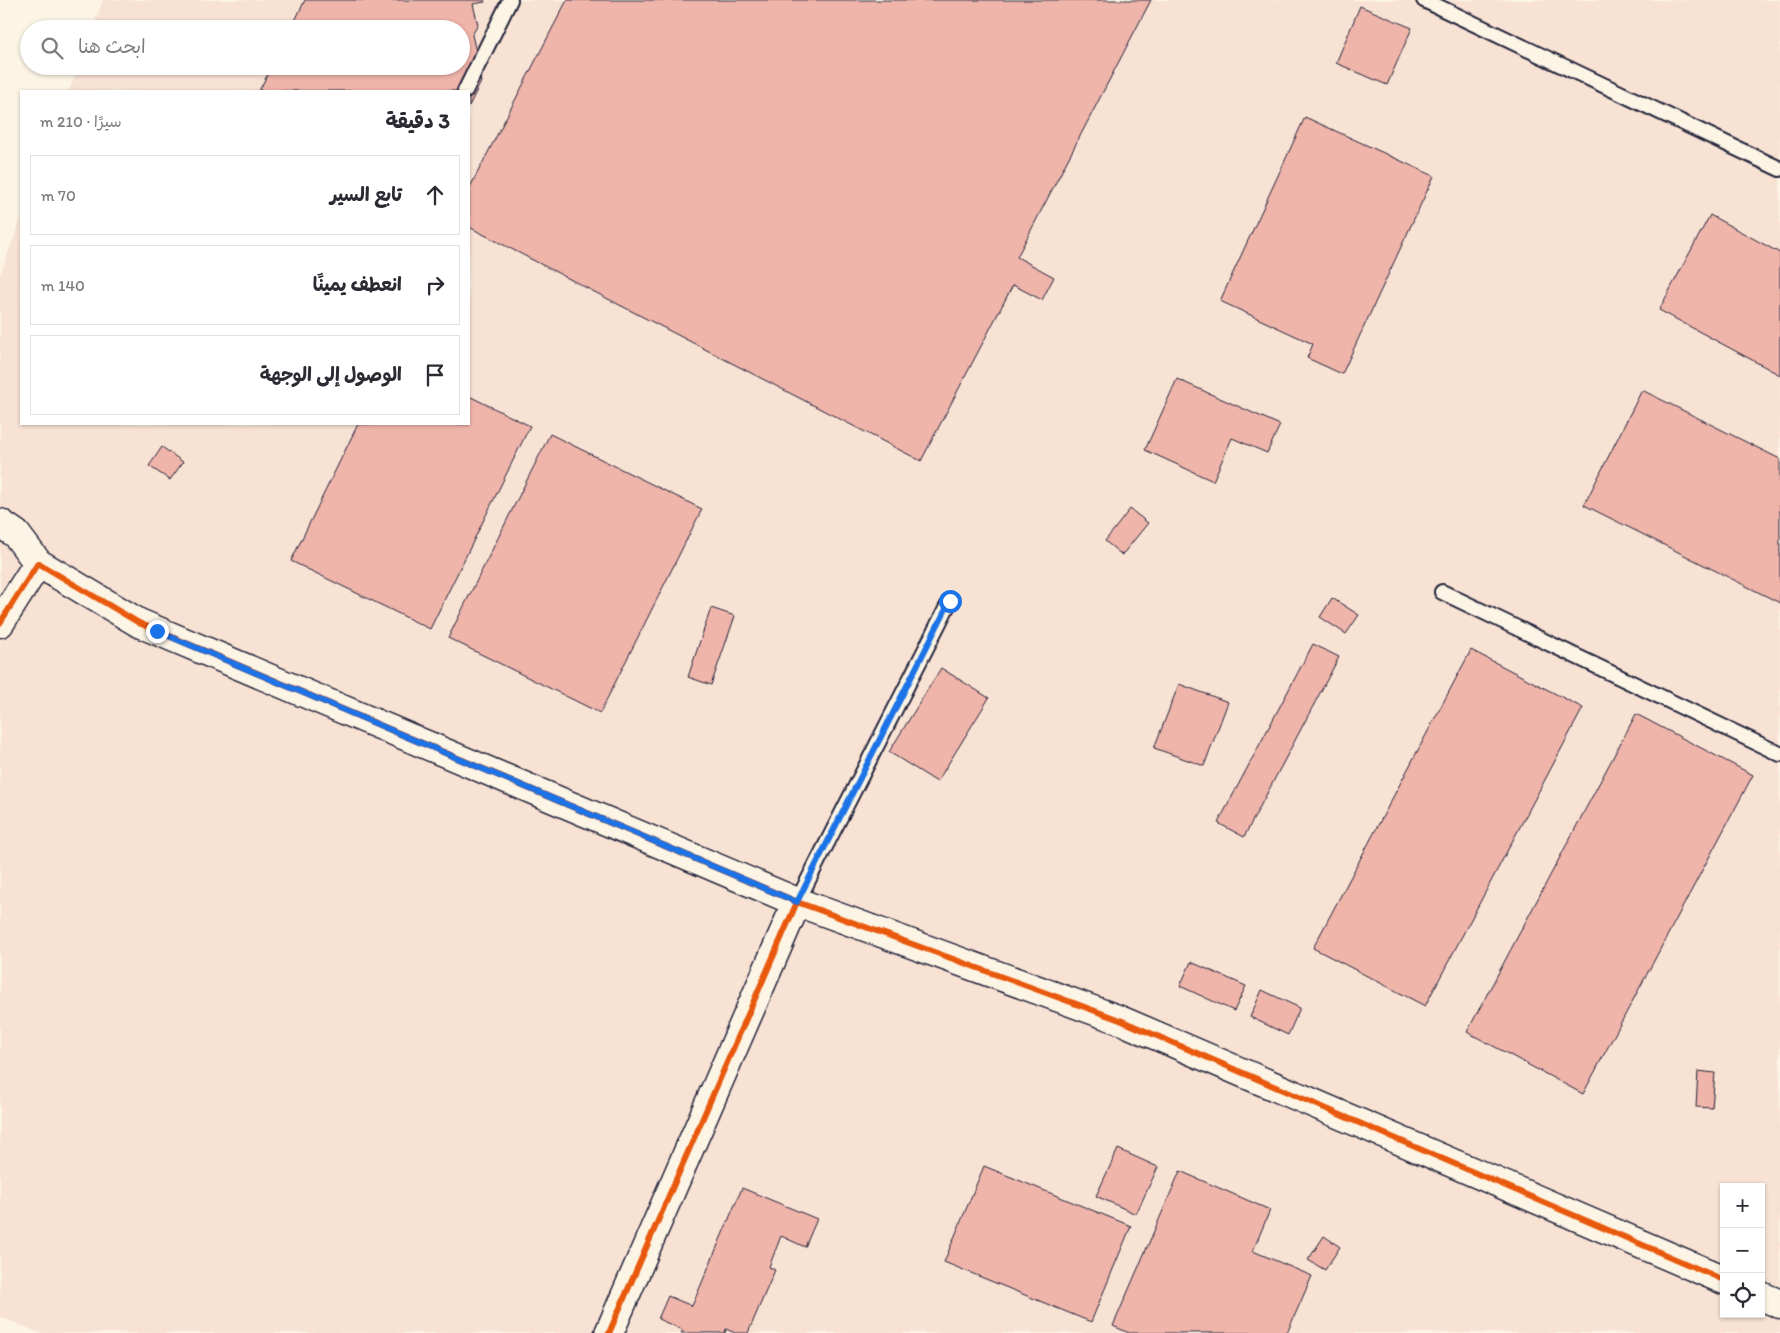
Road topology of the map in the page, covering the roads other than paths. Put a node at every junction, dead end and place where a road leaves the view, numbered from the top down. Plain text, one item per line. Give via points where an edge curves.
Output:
1 (510, 0) edge
2 (1424, 0) edge
3 (465, 90) edge
4 (1780, 169) edge
5 (0, 523) edge
6 (38, 563) junction
7 (1442, 592) dead end
8 (950, 601) dead end
9 (0, 623) edge
10 (1780, 754) edge
11 (797, 902) junction
12 (1720, 1278) edge
13 (1765, 1298) edge
14 (1780, 1304) edge
15 (608, 1333) edge

1 - 3 lane
2 - 4 lane
5 - 6 street via 16,534
6 - 9 street
6 - 11 street via 138,623
7 - 10 lane
8 - 11 lane
11 - 12 street via 1120,1020
11 - 15 street
13 - 14 street

